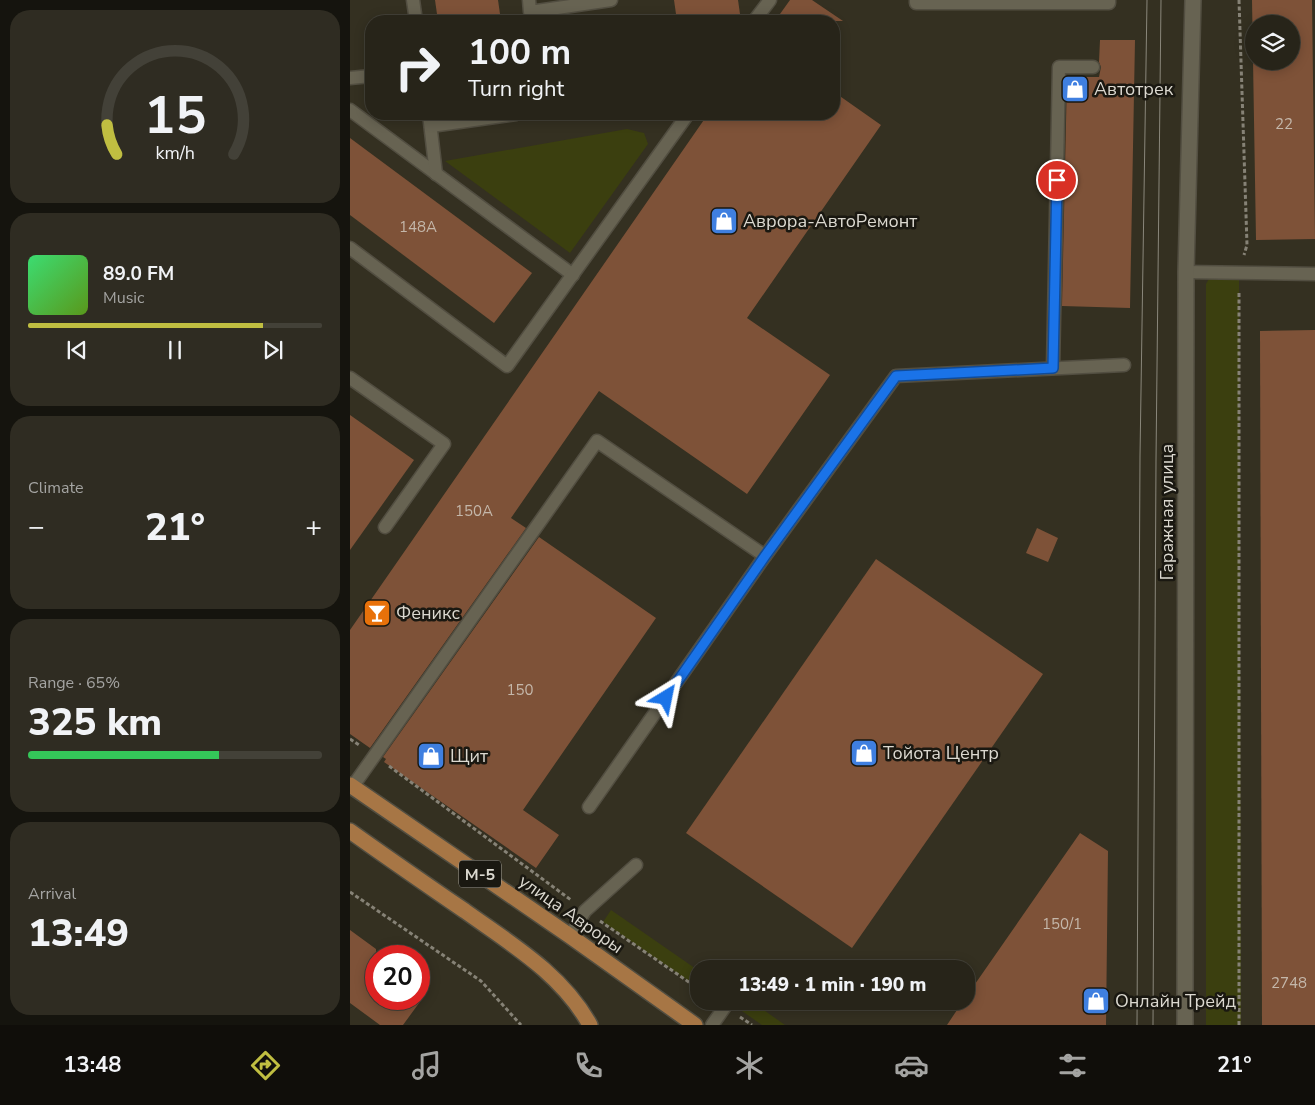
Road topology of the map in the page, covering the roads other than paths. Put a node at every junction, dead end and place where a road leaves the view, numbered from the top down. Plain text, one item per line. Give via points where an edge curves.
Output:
1 (413, 0) edge
2 (529, 0) edge
3 (611, 0) edge
4 (770, 0) edge
5 (916, 0) edge
6 (1109, 0) edge
7 (1192, 0) edge
8 (415, 15) edge
9 (759, 15) edge
10 (1093, 67) dead end
11 (365, 77) edge
12 (350, 78) edge
13 (350, 110) edge
14 (430, 120) edge
15 (684, 120) edge
16 (436, 174) junction
17 (350, 248) edge
18 (1186, 272) junction
19 (1315, 274) edge
20 (573, 275) junction
21 (1124, 365) dead end
22 (1053, 368) junction
23 (350, 378) edge
24 (385, 528) dead end
25 (765, 556) junction
26 (351, 786) edge
27 (589, 808) dead end
28 (350, 830) edge
29 (636, 866) dead end
30 (570, 936) junction
31 (723, 1010) edge
32 (590, 1025) edge
33 (695, 1025) edge
34 (712, 1025) edge
35 (1185, 1025) edge

1 - 8 lane
2 - 3 lane via 530,12
4 - 9 lane
5 - 6 lane via 916,3 1109,3
7 - 18 street, Гаражная улица
10 - 22 lane via 1060,68
11 - 12 lane
13 - 16 lane
14 - 16 lane
15 - 20 lane
16 - 20 lane
17 - 20 lane via 507,366
18 - 19 lane
18 - 35 street, Гаражная улица
21 - 22 lane
22 - 25 lane via 896,376
23 - 24 lane via 444,444
25 - 26 lane via 597,441
25 - 27 lane
26 - 30 main road, улица Авроры / М-5
28 - 32 main road, М-5 via 546,971 565,988
29 - 30 lane via 585,911
30 - 33 main road, улица Авроры / М-5
31 - 34 lane

